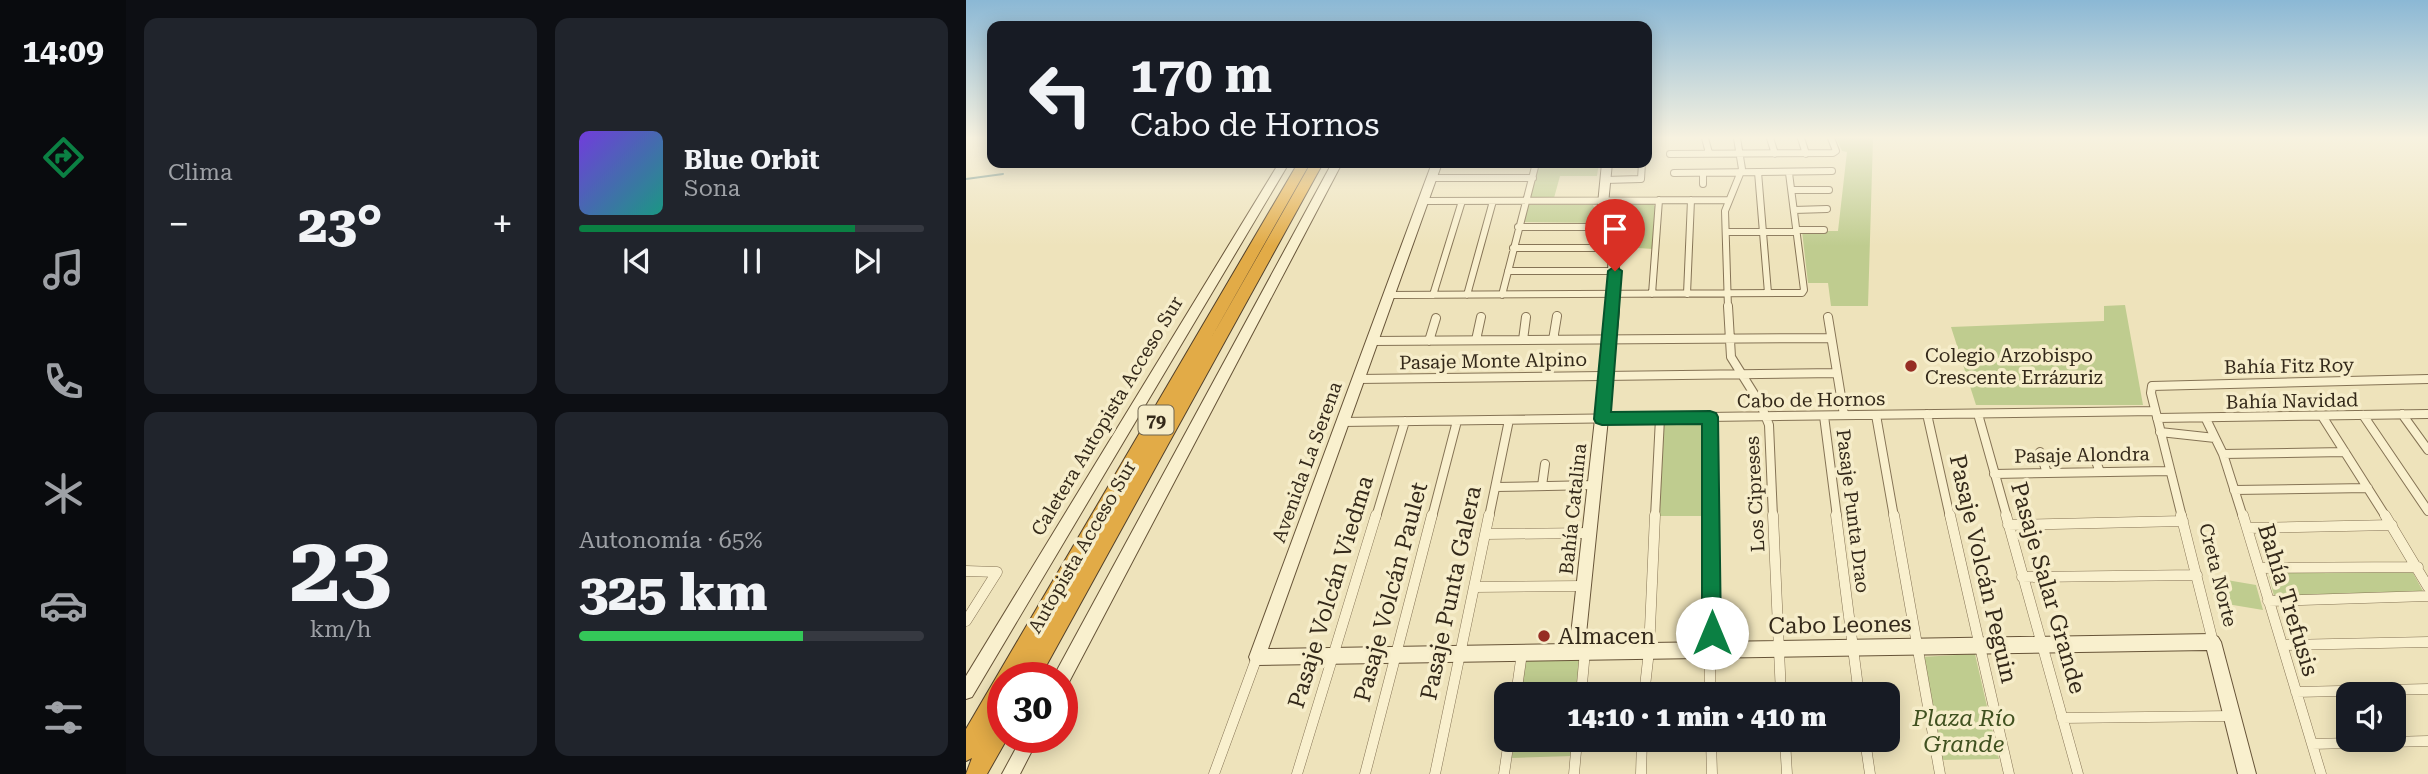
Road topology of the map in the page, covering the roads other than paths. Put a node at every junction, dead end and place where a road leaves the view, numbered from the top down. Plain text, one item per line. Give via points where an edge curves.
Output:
1 (1277, 174) edge
2 (1298, 174) edge
3 (1311, 174) edge
4 (1331, 174) edge
5 (1433, 174) edge
6 (1533, 174) edge
7 (1606, 174) edge
8 (1641, 174) edge
9 (1674, 174) edge
10 (1703, 174) edge
11 (1740, 174) edge
12 (1758, 174) edge
13 (1789, 174) edge
14 (1431, 178) junction
15 (1532, 178) junction
16 (1605, 180) junction
17 (1674, 184) dead end
18 (1703, 184) dead end
19 (1792, 190) junction
20 (1829, 190) dead end
21 (1603, 200) junction
22 (1659, 200) junction
23 (1691, 200) junction
24 (1728, 200) junction
25 (1423, 201) junction
26 (1462, 201) junction
27 (1493, 201) junction
28 (1526, 201) junction
29 (1827, 209) dead end
30 (1794, 210) junction
31 (1518, 227) junction
32 (1612, 227) junction
33 (1824, 230) dead end
34 (1797, 231) junction
35 (1726, 232) junction
36 (1763, 232) junction
37 (1513, 248) junction
38 (1615, 248) junction
39 (1508, 271) junction
40 (1615, 271) junction
41 (1729, 293) junction
42 (1768, 293) junction
43 (1614, 294) junction
44 (1652, 294) junction
45 (1687, 294) junction
46 (1388, 295) junction
47 (1433, 295) junction
48 (1467, 295) junction
49 (1502, 295) junction
50 (1557, 316) dead end
51 (1481, 317) dead end
52 (1527, 317) dead end
53 (1828, 317) dead end
54 (1436, 318) dead end
55 (1729, 338) junction
56 (1831, 338) junction
57 (1610, 339) junction
58 (1476, 340) junction
59 (1522, 340) junction
60 (1553, 340) junction
61 (1372, 341) junction
62 (1429, 341) junction
63 (1837, 373) junction
64 (1740, 374) junction
65 (1606, 376) junction
66 (1358, 379) junction
67 (2428, 379) edge
68 (2152, 386) joint
69 (1927, 414) junction
70 (1978, 414) junction
71 (2156, 414) junction
72 (2402, 414) junction
73 (2428, 414) edge
74 (1844, 415) junction
75 (1876, 415) junction
76 (2362, 415) junction
77 (1767, 416) junction
78 (1824, 416) junction
79 (2322, 416) junction
80 (1710, 417) junction
81 (1660, 418) junction
82 (1602, 419) junction
83 (2206, 419) junction
84 (1509, 420) junction
85 (1405, 421) junction
86 (1457, 421) junction
87 (1342, 422) junction
88 (2161, 432) junction
89 (2216, 438) junction
90 (2428, 450) edge
91 (2092, 451) dead end
92 (2040, 452) dead end
93 (2345, 452) junction
94 (2222, 454) junction
95 (1545, 464) dead end
96 (2170, 471) junction
97 (2100, 472) junction
98 (2048, 473) junction
99 (1994, 474) junction
100 (1595, 485) junction
101 (1542, 486) junction
102 (1496, 487) junction
103 (2368, 488) junction
104 (2234, 490) junction
105 (2428, 511) edge
106 (2183, 521) junction
107 (2008, 525) junction
108 (2392, 526) junction
109 (2247, 528) junction
110 (1590, 533) junction
111 (1486, 534) junction
112 (2418, 567) junction
113 (2260, 568) junction
114 (966, 571) edge
115 (2197, 575) junction
116 (2022, 577) junction
117 (1584, 586) junction
118 (1475, 587) junction
119 (2428, 587) edge
120 (2428, 596) edge
121 (2268, 601) junction
122 (966, 621) edge
123 (2214, 642) junction
124 (2428, 642) edge
125 (2041, 645) junction
126 (2282, 645) junction
127 (1978, 646) junction
128 (1917, 647) junction
129 (1852, 648) junction
130 (1778, 649) junction
131 (1712, 650) junction
132 (1581, 651) junction
133 (1649, 651) junction
134 (1522, 653) junction
135 (1461, 654) junction
136 (1397, 655) junction
137 (1334, 656) junction
138 (1257, 657) junction
139 (1017, 662) edge
140 (1037, 662) edge
141 (1071, 662) edge
142 (1518, 682) edge
143 (1581, 682) edge
144 (1644, 682) edge
145 (1711, 682) edge
146 (1781, 682) edge
147 (1857, 682) edge
148 (2428, 689) edge
149 (966, 691) edge
150 (2296, 692) junction
151 (987, 714) edge
152 (2232, 716) junction
153 (2062, 718) junction
154 (2428, 741) edge
155 (2312, 744) junction
156 (966, 750) edge
157 (1507, 752) edge
158 (1576, 752) edge
159 (1642, 752) edge
160 (1711, 752) edge
161 (1786, 752) edge
162 (1867, 752) edge
163 (987, 753) edge
164 (1022, 753) edge
165 (975, 774) edge
166 (1011, 774) edge
167 (1214, 774) edge
168 (1297, 774) edge
169 (1365, 774) edge
170 (1435, 774) edge
171 (1504, 774) edge
172 (1574, 774) edge
173 (1641, 774) edge
174 (1712, 774) edge
175 (1787, 774) edge
176 (1870, 774) edge
177 (1940, 774) edge
178 (2009, 774) edge
179 (2078, 774) edge
180 (2247, 774) edge
181 (2321, 774) edge

1 - 149 street, Caletera Autopista Acceso Sur
2 - 139 highway, Autopista Acceso Sur / 79
3 - 140 highway, Autopista Acceso Sur / 79
4 - 141 street
5 - 14 street, Avenida La Serena
6 - 15 street
7 - 16 street, Bahía Catalina
8 - 16 street via 1641,179
9 - 17 street
10 - 18 street
11 - 24 street, Los Cipreses
12 - 36 street
13 - 19 street
14 - 15 street
14 - 25 street, Avenida La Serena
15 - 28 street
16 - 21 street, Bahía Catalina
19 - 20 street
19 - 30 street
21 - 22 street
21 - 28 street
21 - 32 street, Bahía Catalina
22 - 23 street
22 - 44 street
23 - 24 street
23 - 45 street
24 - 35 street, Los Cipreses
25 - 26 street
25 - 46 street, Avenida La Serena
26 - 27 street
26 - 47 street
27 - 28 street
27 - 48 street
28 - 31 street
29 - 30 street
30 - 34 street
31 - 32 street
31 - 37 street
32 - 38 street, Bahía Catalina
33 - 34 street
34 - 36 street
34 - 42 street via 1804,292
35 - 36 street
35 - 41 street, Los Cipreses
36 - 42 street
37 - 38 street
37 - 39 street
38 - 40 street, Bahía Catalina
39 - 40 street
39 - 49 street
40 - 43 street, Bahía Catalina
41 - 42 street
41 - 45 street
41 - 55 street, Los Cipreses
43 - 44 street
43 - 49 street
43 - 57 street, Bahía Catalina
44 - 45 street
46 - 47 street
46 - 61 street, Avenida La Serena
47 - 48 street
48 - 49 street
50 - 60 street
51 - 58 street
52 - 59 street
53 - 56 street
54 - 62 street
55 - 56 street
55 - 57 street
55 - 64 street, Los Cipreses
56 - 63 street
57 - 60 street
57 - 65 street, Bahía Catalina
58 - 59 street
58 - 62 street
59 - 60 street
61 - 62 street
61 - 66 street, Avenida La Serena
63 - 64 street, Pasaje Monte Alpino
63 - 74 street
64 - 65 street, Pasaje Monte Alpino
64 - 77 street, Los Cipreses
65 - 66 street, Pasaje Monte Alpino
65 - 82 street, Bahía Catalina
66 - 87 street, Avenida La Serena
67 - 68 street, Bahía Fitz Roy
68 - 71 street, Creta Norte
69 - 70 street, Cabo de Hornos
69 - 75 street, Cabo de Hornos
69 - 127 street, Pasaje Volcán Peguin
70 - 71 street, Cabo de Hornos
70 - 99 street, Pasaje Salar Grande
71 - 83 street, Bahía Navidad
71 - 88 street, Creta Norte
72 - 73 street, Bahía Navidad
72 - 76 street, Bahía Navidad
72 - 90 street
74 - 75 street, Cabo de Hornos
74 - 78 street, Cabo de Hornos
75 - 128 street
76 - 79 street, Bahía Navidad
76 - 105 street
77 - 78 street, Cabo de Hornos
77 - 80 street, Cabo de Hornos
77 - 130 street, Los Cipreses
78 - 129 street, Pasaje Punta Drao
79 - 83 street, Bahía Navidad
79 - 93 street
80 - 81 street, Cabo de Hornos
80 - 131 street
81 - 82 street, Cabo de Hornos
81 - 133 street
82 - 84 street, Cabo de Hornos
82 - 100 street, Bahía Catalina
83 - 89 street, Bahía Trefusis
84 - 86 street, Cabo de Hornos
84 - 102 street, Pasaje Punta Galera
85 - 86 street, Cabo de Hornos
85 - 87 street, Cabo de Hornos
85 - 137 street, Pasaje Volcán Viedma
86 - 136 street, Pasaje Volcán Paulet
87 - 138 street, Avenida La Serena
88 - 89 street
88 - 96 street, Creta Norte
89 - 94 street, Bahía Trefusis
91 - 97 street
92 - 98 street
93 - 94 street
93 - 103 street
94 - 104 street, Bahía Trefusis
95 - 101 street
96 - 97 street, Pasaje Alondra
96 - 106 street, Creta Norte
97 - 98 street, Pasaje Alondra
98 - 99 street, Pasaje Alondra
99 - 107 street, Pasaje Salar Grande
100 - 101 street
100 - 110 street, Bahía Catalina
101 - 102 street
102 - 111 street, Pasaje Punta Galera
103 - 104 street
103 - 108 street
104 - 109 street, Bahía Trefusis
106 - 107 street
106 - 115 street, Creta Norte
107 - 116 street, Pasaje Salar Grande
108 - 109 street
108 - 112 street
109 - 113 street, Bahía Trefusis
110 - 111 street
110 - 117 street, Bahía Catalina
111 - 118 street, Pasaje Punta Galera
112 - 113 street
112 - 119 street
113 - 121 street, Bahía Trefusis
114 - 122 street via 997,572
115 - 116 street
115 - 123 street, Creta Norte
116 - 125 street, Pasaje Salar Grande
117 - 118 street
117 - 132 street, Bahía Catalina
118 - 135 street, Pasaje Punta Galera
120 - 121 street
121 - 126 street, Bahía Trefusis
123 - 125 street, Cabo Leones
123 - 152 street, Creta Norte
124 - 126 street
125 - 127 street, Cabo Leones
125 - 153 street, Pasaje Salar Grande
126 - 150 street, Bahía Trefusis
127 - 128 street, Cabo Leones
127 - 178 street, Pasaje Volcán Peguin
128 - 129 street, Cabo Leones
128 - 177 street
129 - 130 street, Cabo Leones
129 - 147 street, Pasaje Punta Drao
130 - 131 street, Cabo Leones
130 - 146 street, Los Cipreses
131 - 133 street, Cabo Leones
131 - 145 street
132 - 133 street, Cabo Leones
132 - 134 street, Cabo Leones
132 - 143 street, Bahía Catalina
133 - 144 street
134 - 135 street, Cabo Leones
134 - 142 street
135 - 136 street, Cabo Leones
135 - 170 street, Pasaje Punta Galera
136 - 137 street, Cabo Leones
136 - 169 street, Pasaje Volcán Paulet
137 - 138 street, Cabo Leones
137 - 168 street, Pasaje Volcán Viedma
138 - 167 street, Avenida La Serena
148 - 150 street
150 - 155 street, Bahía Trefusis
151 - 156 highway
152 - 153 street
152 - 180 street, Creta Norte
153 - 179 street, Pasaje Salar Grande
154 - 155 street
155 - 181 street, Bahía Trefusis
157 - 171 street
158 - 172 street
159 - 173 street
160 - 174 street
161 - 175 street
162 - 176 street
163 - 165 highway
164 - 166 street

